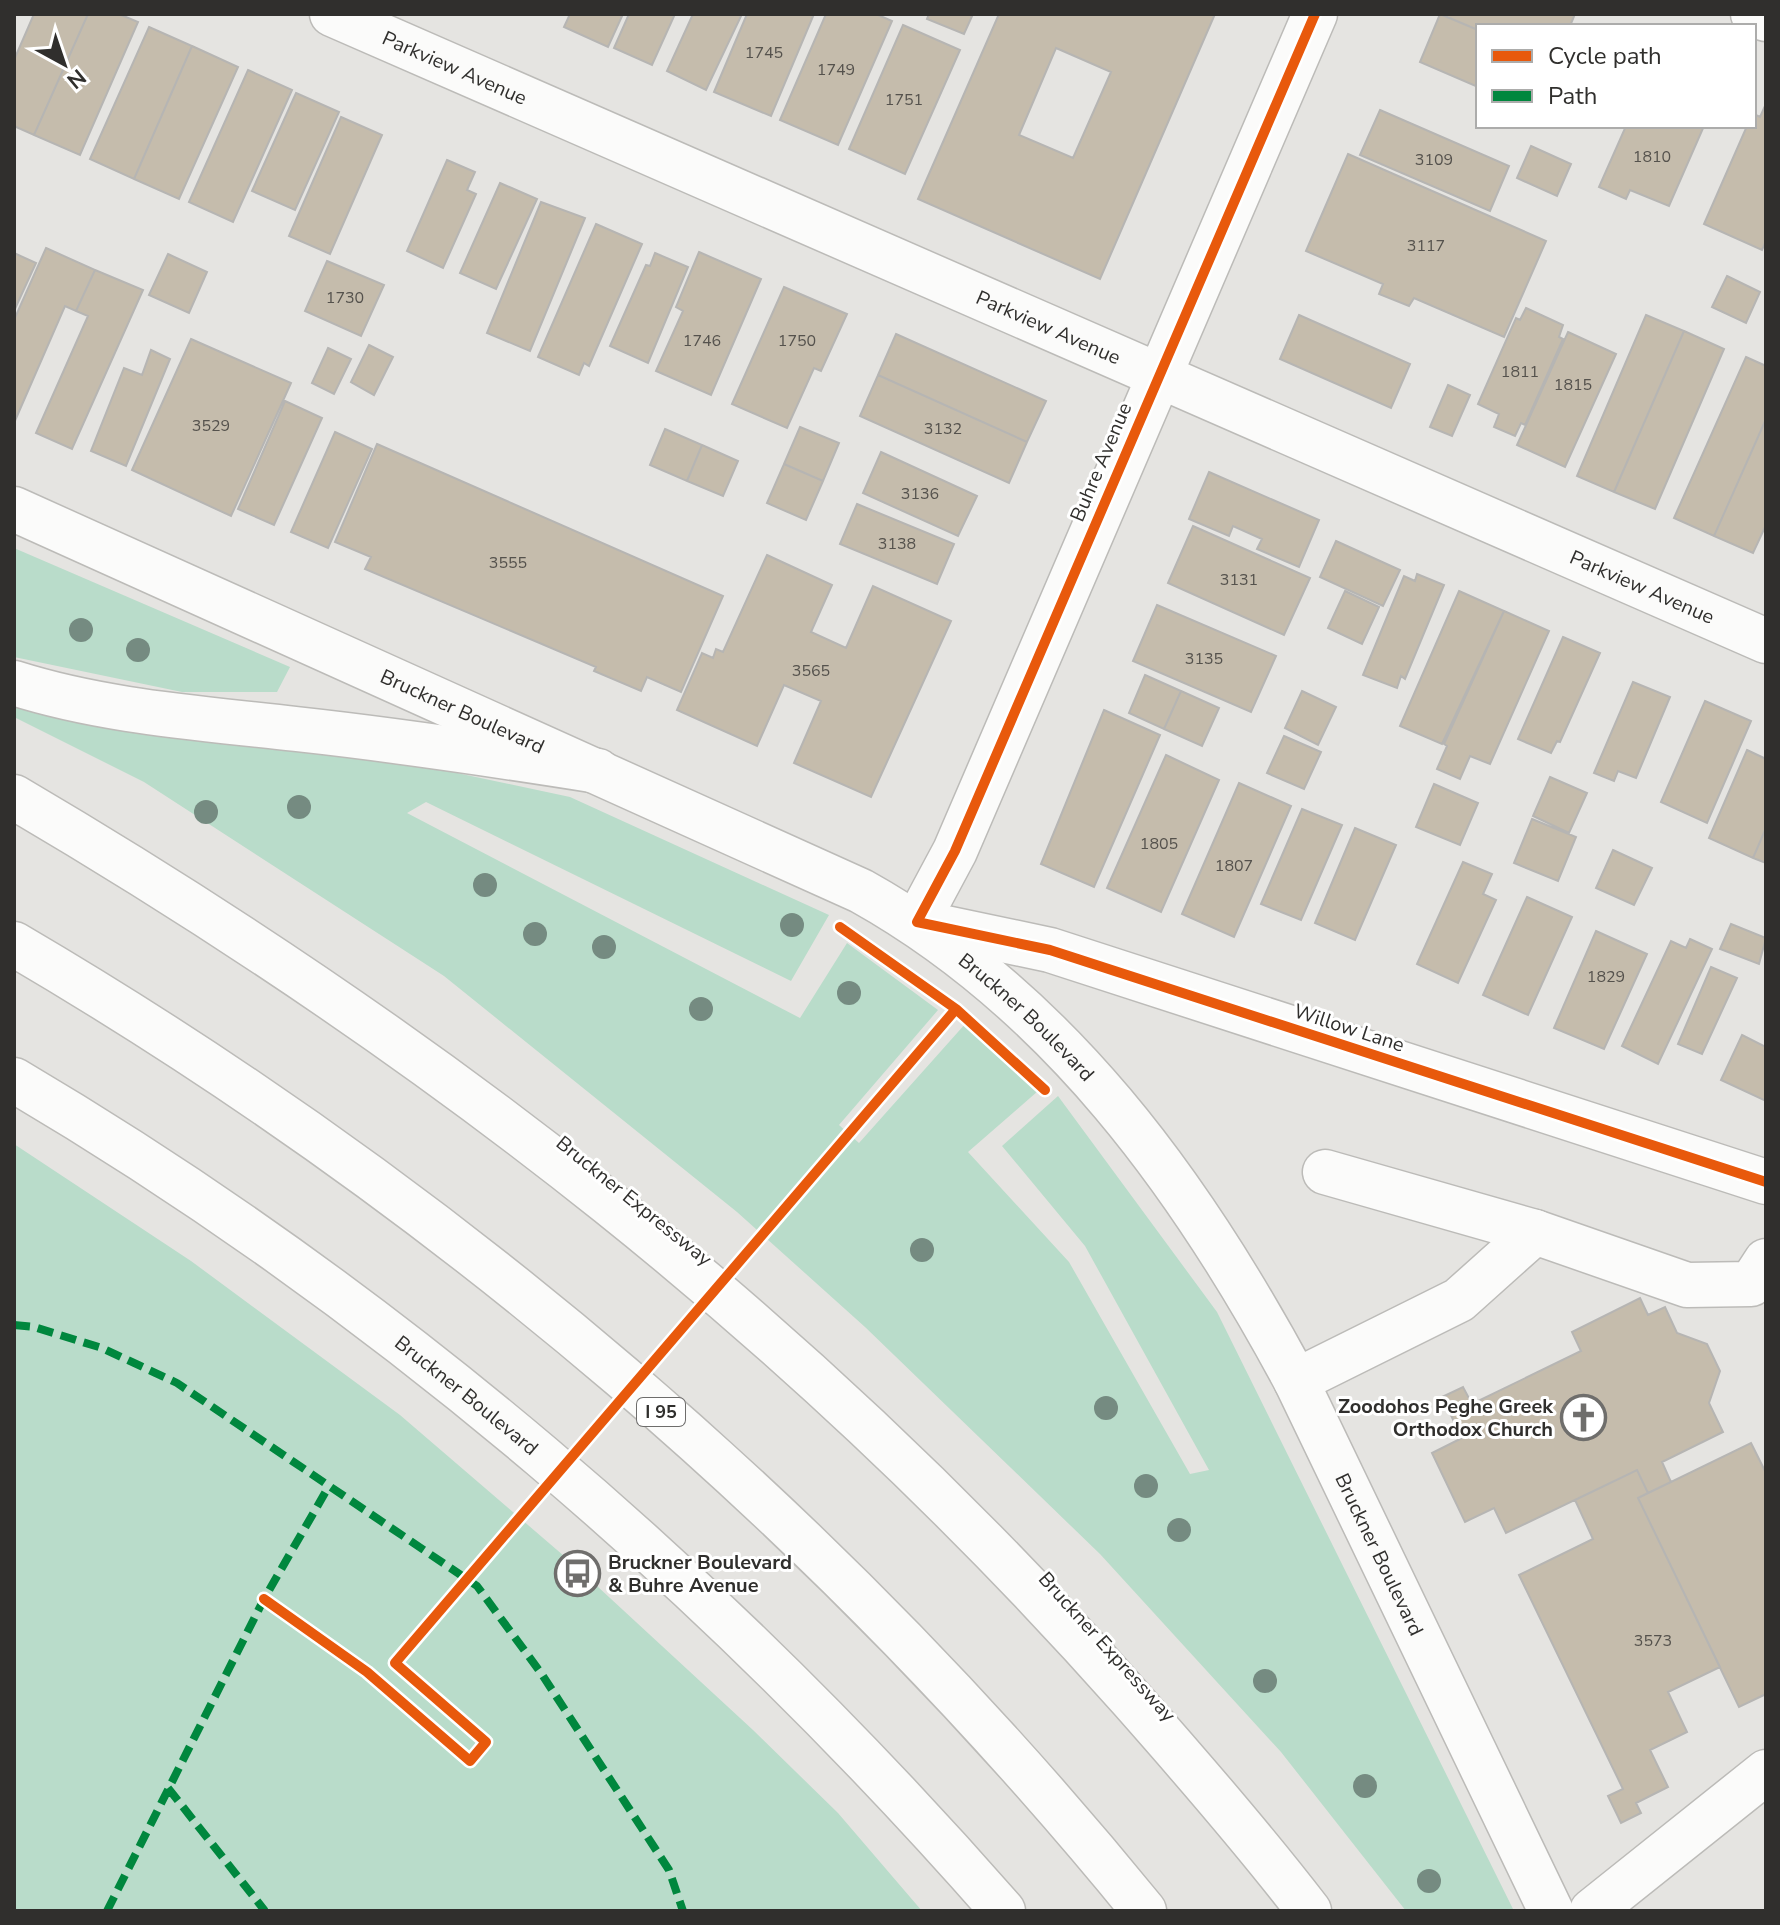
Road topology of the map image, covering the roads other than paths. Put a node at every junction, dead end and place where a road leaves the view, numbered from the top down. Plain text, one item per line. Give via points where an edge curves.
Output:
1 (332, 14) edge
2 (1315, 14) edge
3 (1753, 14) edge
4 (1766, 19) edge
5 (1158, 374) junction
6 (14, 509) edge
7 (1766, 641) edge
8 (14, 683) edge
9 (598, 771) junction
10 (14, 797) edge
11 (917, 922) junction
12 (14, 944) edge
13 (14, 962) edge
14 (104, 997) junction
15 (14, 1080) edge
16 (1325, 1172) dead end
17 (1766, 1182) edge
18 (1535, 1232) junction
19 (1766, 1261) edge
20 (1296, 1381) junction
21 (1766, 1772) edge
22 (1003, 1911) edge
23 (1144, 1911) edge
24 (1309, 1911) edge
25 (1551, 1911) edge
26 (1592, 1911) edge

1 - 5 main road, Parkview Avenue
2 - 5 main road, Buhre Avenue
3 - 4 main road
5 - 7 main road, Parkview Avenue
5 - 11 main road, Buhre Avenue via 955,851
6 - 9 main road, Bruckner Boulevard
8 - 9 main road via 161,713 405,741
9 - 11 main road, Bruckner Boulevard via 861,891
10 - 24 main road, Bruckner Expressway via 142,872 397,1040 519,1131 737,1308 915,1472 1065,1625
11 - 17 main road, Willow Lane via 1050,950
11 - 20 main road, Bruckner Boulevard via 1010,996 1110,1098 1224,1255
12 - 14 main road, I 95
13 - 14 main road
14 - 23 main road, I 95 via 345,1158 478,1256 613,1369 863,1599 978,1718
15 - 22 main road, Bruckner Boulevard via 257,1236 505,1427 722,1616 879,1773
16 - 18 main road
18 - 19 main road via 1687,1285 1751,1284
18 - 20 main road via 1459,1300
20 - 25 main road, Bruckner Boulevard
21 - 26 main road

